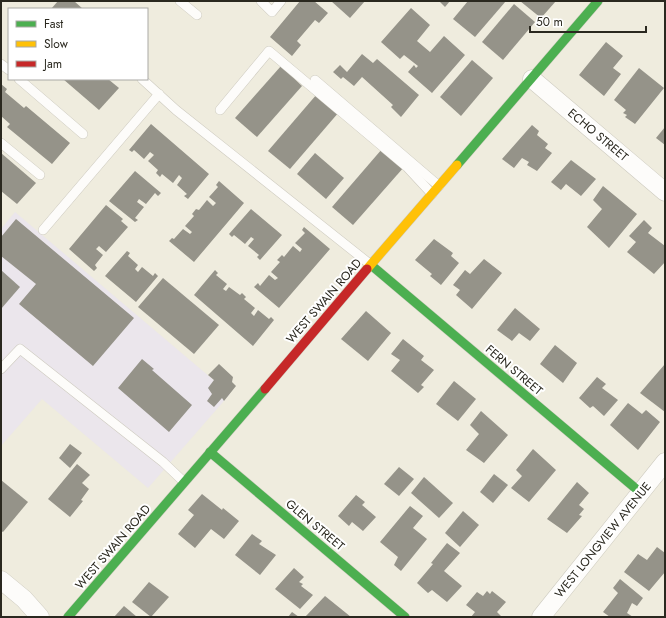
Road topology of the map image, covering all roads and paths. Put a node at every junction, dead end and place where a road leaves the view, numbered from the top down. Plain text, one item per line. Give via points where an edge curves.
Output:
1 (180, 1) edge
2 (261, 1) edge
3 (281, 1) edge
4 (598, 1) edge
5 (197, 15) dead end
6 (532, 78) junction
7 (20, 80) edge
8 (143, 80) edge
9 (315, 80) dead end
10 (159, 94) junction
11 (220, 110) dead end
12 (83, 134) dead end
13 (1, 143) edge
14 (40, 175) dead end
15 (439, 186) junction
16 (665, 192) edge
17 (432, 194) junction
18 (43, 230) dead end
19 (371, 265) junction
20 (1, 369) edge
21 (210, 452) junction
22 (665, 462) edge
23 (184, 482) junction
24 (641, 493) junction
25 (1, 580) edge
26 (40, 617) edge
27 (68, 617) edge
28 (405, 617) edge
29 (541, 617) edge

1 - 5 lane
2 - 3 lane via 272,12
4 - 6 street, WEST SWAIN ROAD
6 - 15 street, WEST SWAIN ROAD
6 - 16 street, ECHO STREET
7 - 12 lane
8 - 10 lane
9 - 15 lane
10 - 18 lane
10 - 19 lane
11 - 17 lane via 269,50 407,167
13 - 14 lane
15 - 17 street, WEST SWAIN ROAD
17 - 19 street, WEST SWAIN ROAD
19 - 21 street, WEST SWAIN ROAD
19 - 24 street, FERN STREET
20 - 23 lane via 20,349 163,462
21 - 23 street, WEST SWAIN ROAD
21 - 28 street, GLEN STREET
22 - 24 street, WEST LONGVIEW AVENUE
23 - 27 street, WEST SWAIN ROAD
24 - 29 street, WEST LONGVIEW AVENUE
25 - 26 street

